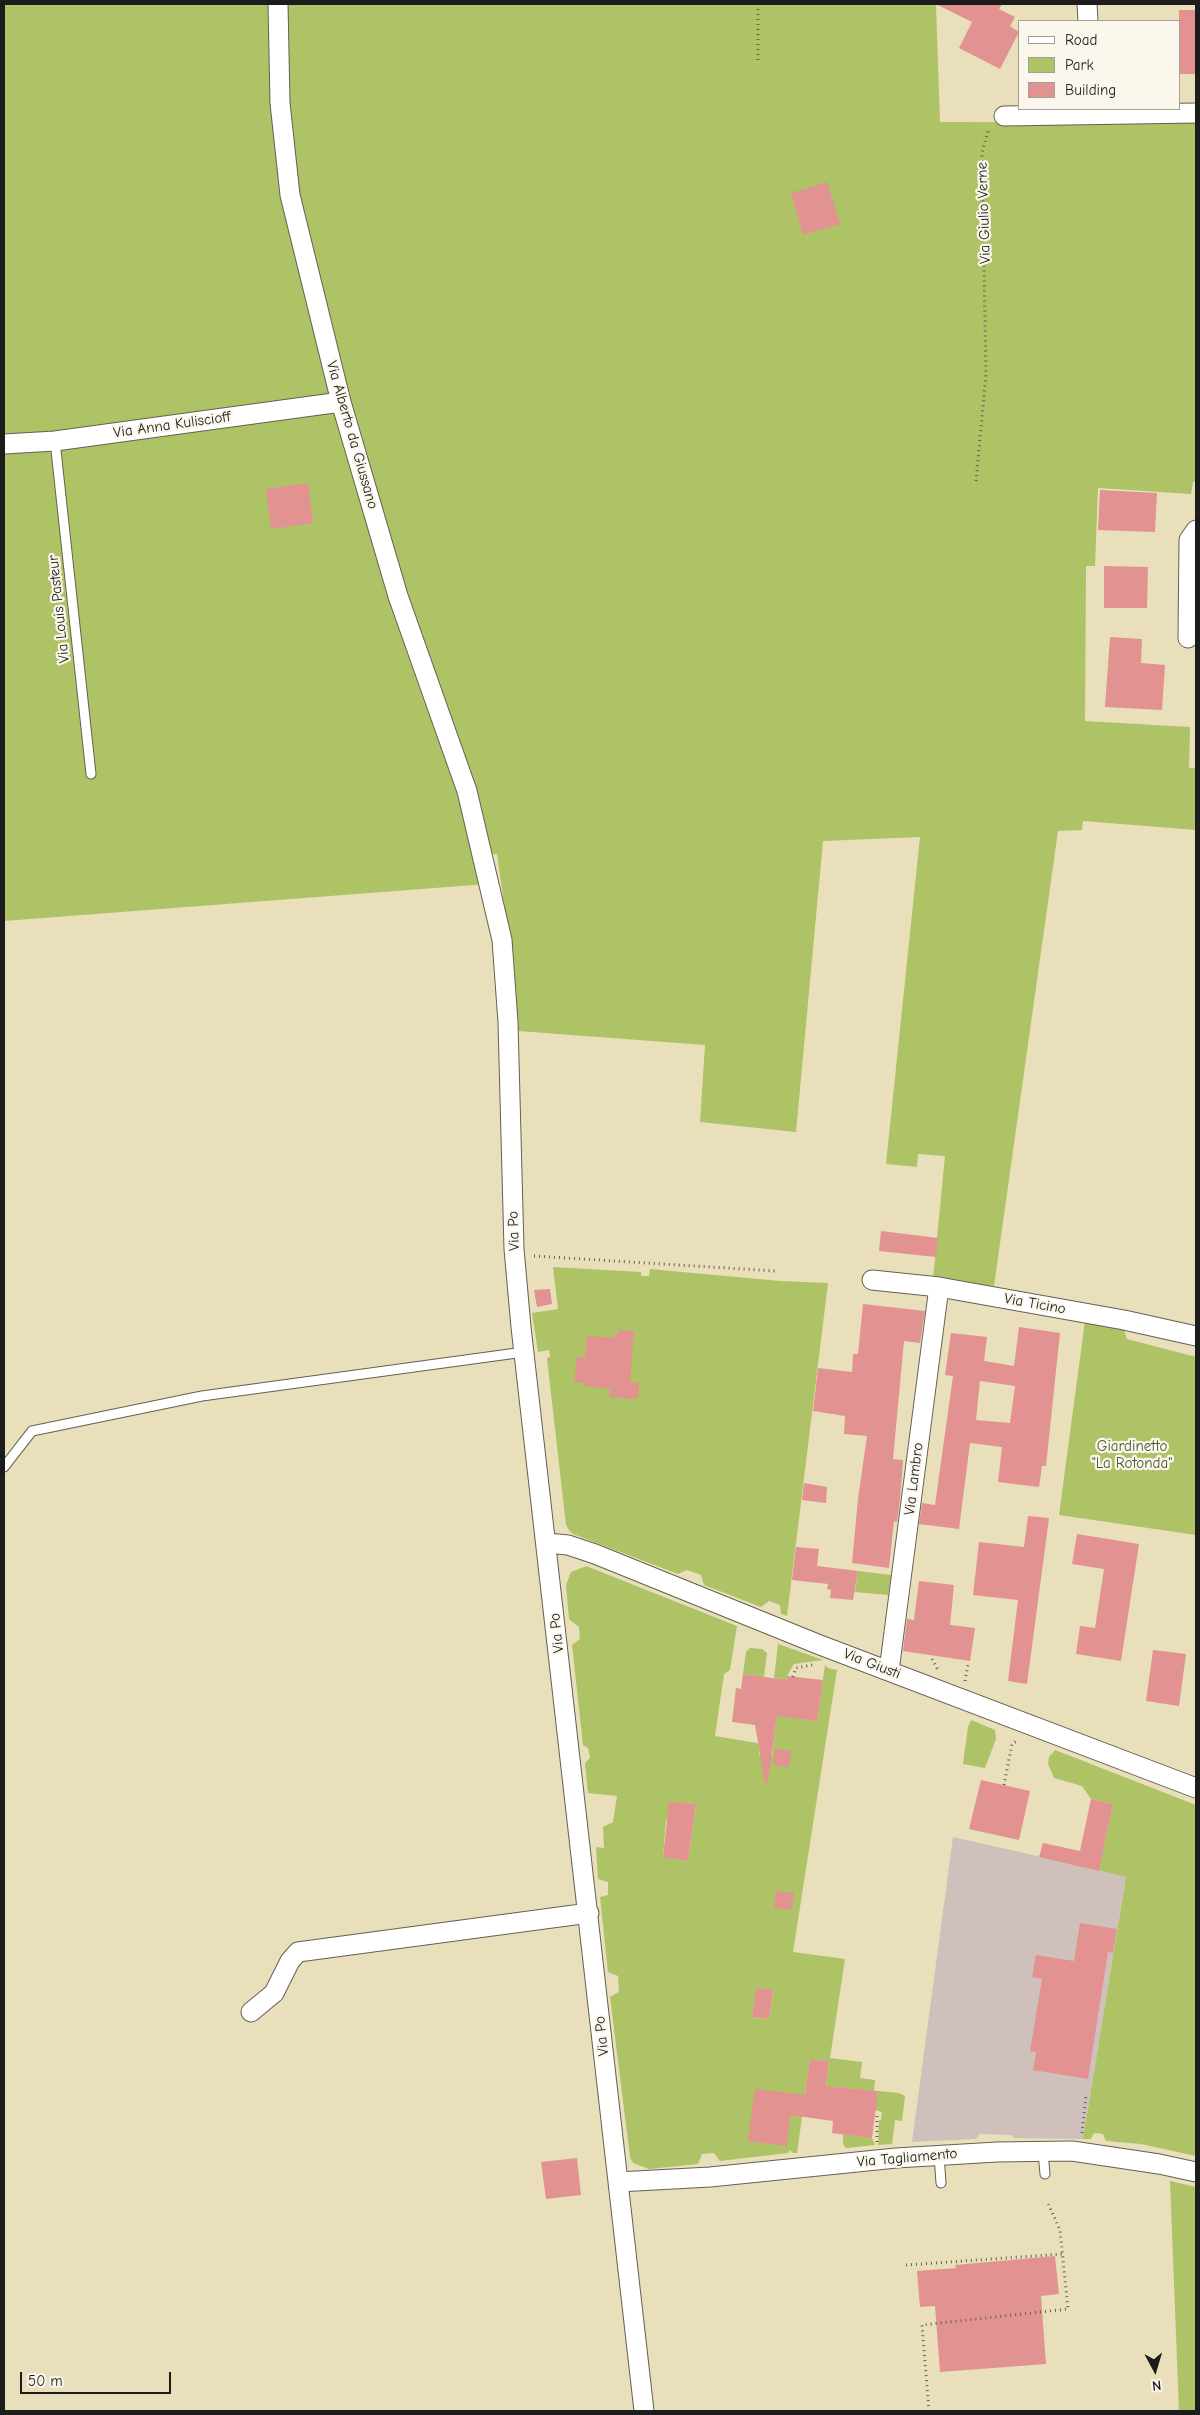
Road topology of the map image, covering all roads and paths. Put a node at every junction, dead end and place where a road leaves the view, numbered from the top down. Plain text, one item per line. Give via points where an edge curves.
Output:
1 (278, 4) edge
2 (758, 4) edge
3 (1087, 4) edge
4 (1088, 20) edge
5 (758, 60) dead end
6 (1196, 113) edge
7 (1004, 116) joint
8 (341, 402) junction
9 (55, 440) junction
10 (4, 444) edge
11 (976, 481) dead end
12 (1196, 530) edge
13 (1188, 638) dead end
14 (91, 774) dead end
15 (484, 855) joint
16 (515, 1255) junction
17 (775, 1271) dead end
18 (872, 1280) dead end
19 (939, 1287) junction
20 (1196, 1336) edge
21 (524, 1352) junction
22 (4, 1467) edge
23 (547, 1543) junction
24 (932, 1660) dead end
25 (824, 1663) dead end
26 (968, 1664) dead end
27 (938, 1670) dead end
28 (889, 1671) junction
29 (792, 1676) dead end
30 (965, 1682) dead end
31 (1015, 1742) dead end
32 (1004, 1785) dead end
33 (1196, 1788) edge
34 (589, 1913) junction
35 (251, 2012) dead end
36 (1086, 2096) dead end
37 (877, 2115) dead end
38 (1081, 2139) dead end
39 (877, 2142) dead end
40 (1042, 2152) junction
41 (939, 2154) junction
42 (1196, 2172) edge
43 (1045, 2174) dead end
44 (618, 2182) junction
45 (941, 2183) dead end
46 (1047, 2200) dead end
47 (1063, 2254) junction
48 (906, 2266) dead end
49 (644, 2411) edge
50 (929, 2411) edge

1 - 8 street, Via Alberto da Giussano via 280,103 290,195
2 - 5 path
3 - 4 street
6 - 7 street
7 - 11 path, Via Giulio Verne via 990,125 982,152 986,374
8 - 9 street, Via Anna Kuliscioff
8 - 15 street, Via Alberto da Giussano via 398,596 468,790
9 - 10 street, Via Anna Kuliscioff
9 - 14 lane, Via Louis Pasteur
12 - 13 street via 1189,540
15 - 16 street, Via Po via 502,940 508,1022
16 - 17 path
16 - 21 street, Via Po
18 - 19 street, Via Ticino
19 - 20 street, Via Ticino
19 - 28 street, Via Lambro
21 - 22 lane via 202,1396 32,1432
21 - 23 street, Via Po
23 - 28 street, Via Giusti via 577,1548
23 - 34 street, Via Po
24 - 27 path
25 - 29 path via 796,1668
26 - 30 path
28 - 33 street, Via Giusti
31 - 32 path
34 - 35 street via 298,1952 290,1960 274,1993
34 - 44 street, Via Po
36 - 38 path
37 - 39 path
40 - 41 street, Via Tagliamento
40 - 42 street, Via Tagliamento via 1086,2153
40 - 43 lane
41 - 44 street, Via Tagliamento via 710,2177
41 - 45 lane
44 - 49 street, Via Po
46 - 47 path via 1060,2230
47 - 48 path
47 - 50 path via 1068,2309 922,2325

